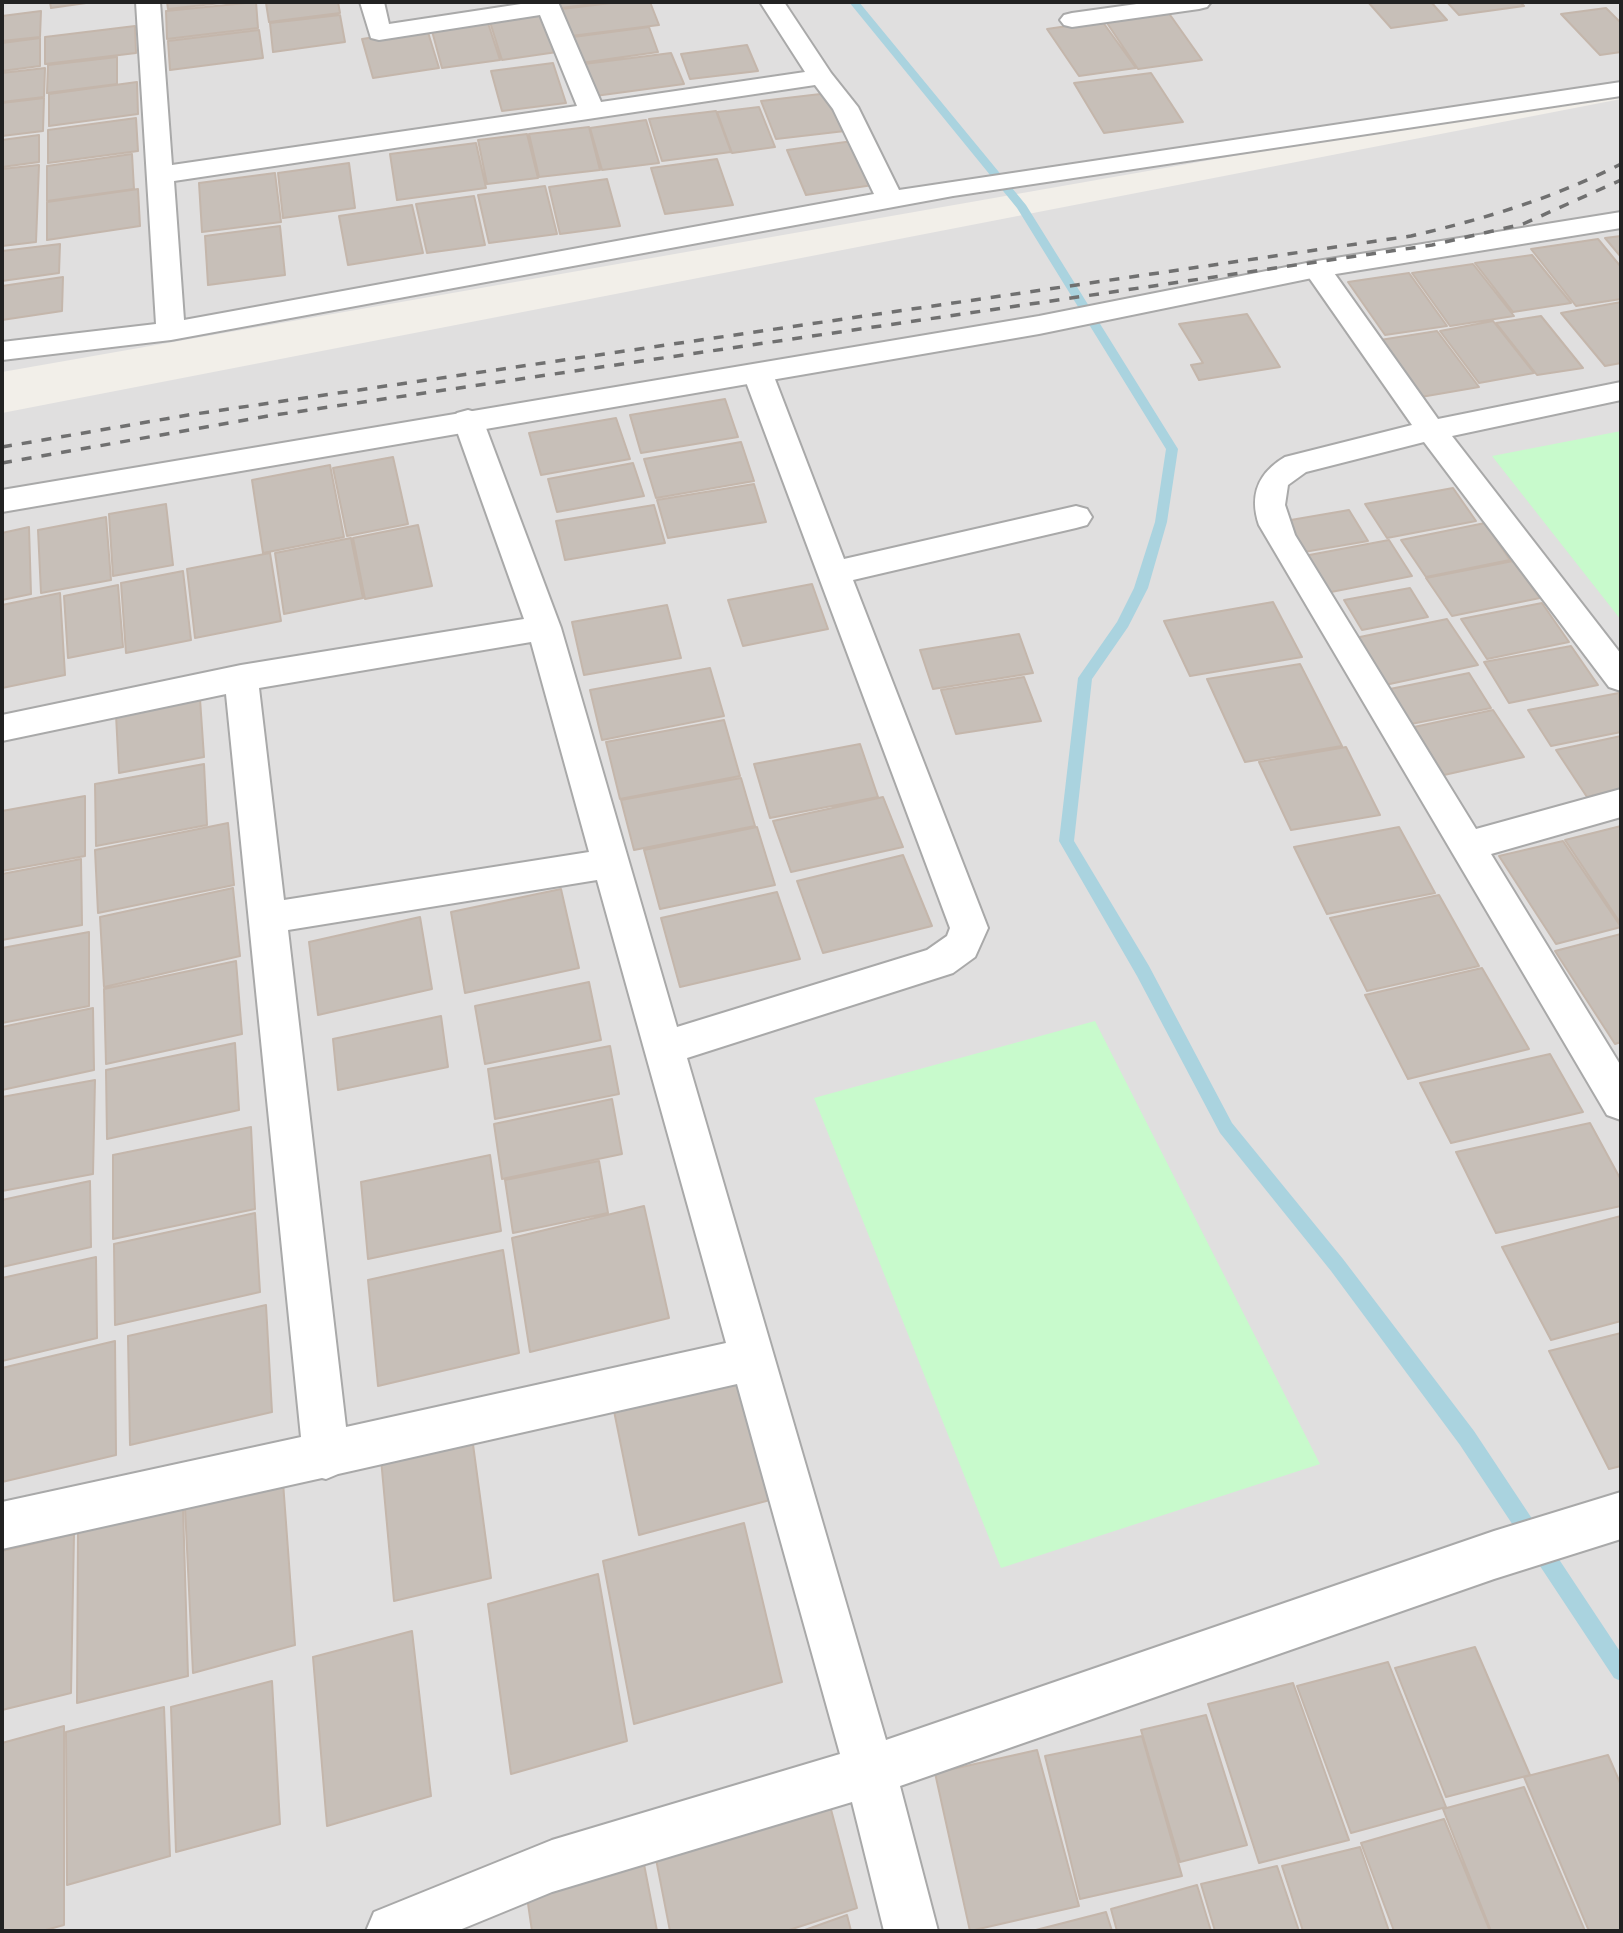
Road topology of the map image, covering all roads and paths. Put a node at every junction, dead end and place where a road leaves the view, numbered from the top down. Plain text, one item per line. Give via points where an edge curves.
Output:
1 (148, 2) edge
2 (372, 2) edge
3 (772, 2) edge
4 (1199, 2) edge
5 (547, 4) edge
6 (1072, 20) dead end
7 (821, 77) junction
8 (1621, 89) edge
9 (592, 111) junction
10 (160, 175) junction
11 (890, 199) junction
12 (1621, 219) edge
13 (1317, 269) junction
14 (171, 331) junction
15 (2, 352) edge
16 (758, 374) junction
17 (1621, 391) edge
18 (468, 420) junction
19 (1431, 429) junction
20 (2, 501) edge
21 (1076, 517) dead end
22 (835, 572) junction
23 (544, 628) junction
24 (241, 678) junction
25 (1621, 678) edge
26 (2, 728) edge
27 (1621, 803) edge
28 (1466, 846) junction
29 (613, 863) junction
30 (267, 918) junction
31 (664, 1048) junction
32 (1620, 1098) edge
33 (753, 1359) junction
34 (326, 1456) junction
35 (1621, 1516) edge
36 (2, 1526) edge
37 (870, 1771) junction
38 (467, 1917) edge
39 (393, 1931) edge
40 (911, 1931) edge

1 - 10 street
2 - 5 street via 379,33
3 - 7 street
4 - 6 street
5 - 9 street
7 - 9 street
7 - 11 street via 845,107
8 - 11 street
9 - 10 street
10 - 14 street
11 - 14 street
12 - 13 street
13 - 16 street via 1039,325
13 - 19 street
14 - 15 street
16 - 18 street
16 - 22 street
17 - 19 street
18 - 20 street
18 - 23 street
19 - 25 street
19 - 28 street via 1296,464 1273,482 1268,500 1280,537
21 - 22 street
22 - 31 street via 969,928 962,946 939,962
23 - 24 street
23 - 29 street
24 - 26 street
24 - 30 street
27 - 28 street
28 - 32 street
29 - 30 street
29 - 31 street
30 - 34 street
31 - 33 street
33 - 34 street
33 - 37 street
34 - 36 street
35 - 37 street via 1494,1555
37 - 38 street via 552,1866
37 - 40 street
38 - 39 street

